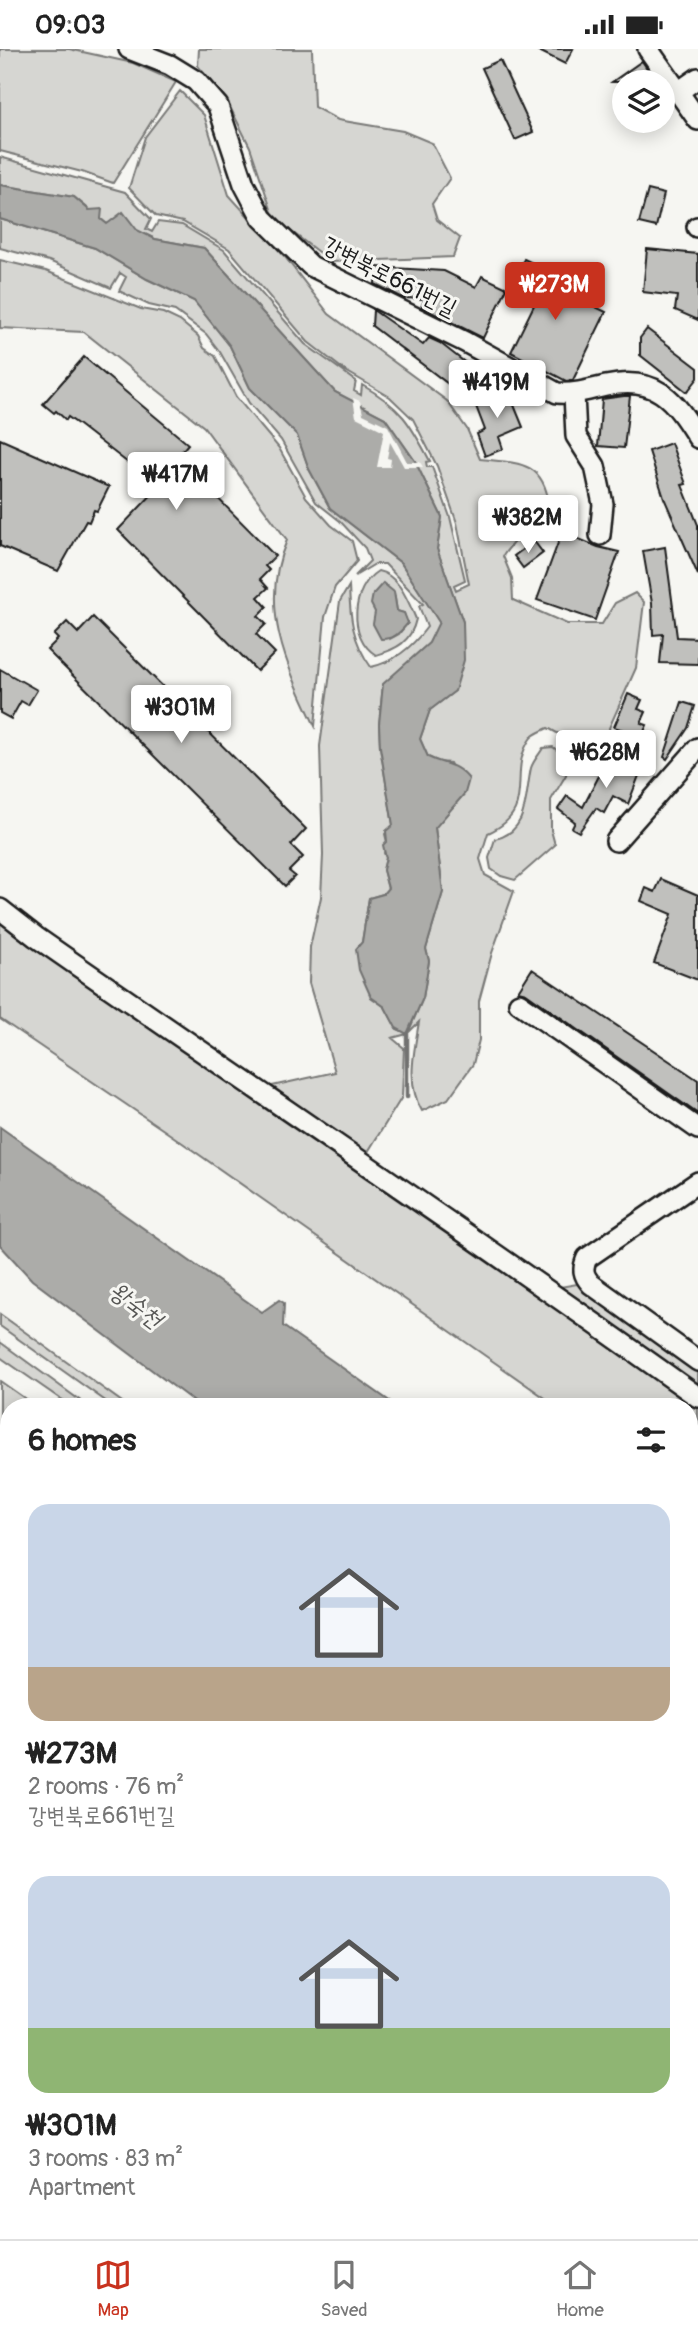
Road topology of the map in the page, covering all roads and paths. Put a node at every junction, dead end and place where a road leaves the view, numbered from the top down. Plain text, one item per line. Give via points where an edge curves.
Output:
1 (130, 49) edge
2 (648, 49) edge
3 (698, 78) edge
4 (678, 92) junction
5 (698, 120) edge
6 (574, 394) junction
7 (698, 438) edge
8 (600, 535) dead end
9 (695, 756) edge
10 (616, 841) dead end
11 (0, 909) edge
12 (519, 1003) dead end
13 (698, 1129) edge
14 (698, 1182) edge
15 (698, 1361) edge
16 (698, 1397) edge

1 - 6 street, 강변북로661번길 via 196,81 218,106 244,184 262,218 311,266 465,342 542,387
2 - 4 street
3 - 4 street
4 - 5 street
6 - 7 street, 강변북로661번길 via 638,381 665,394
6 - 8 street via 576,436 595,466 604,505
9 - 10 street
11 - 16 street
12 - 13 street
14 - 15 street via 587,1258 583,1267 591,1285

